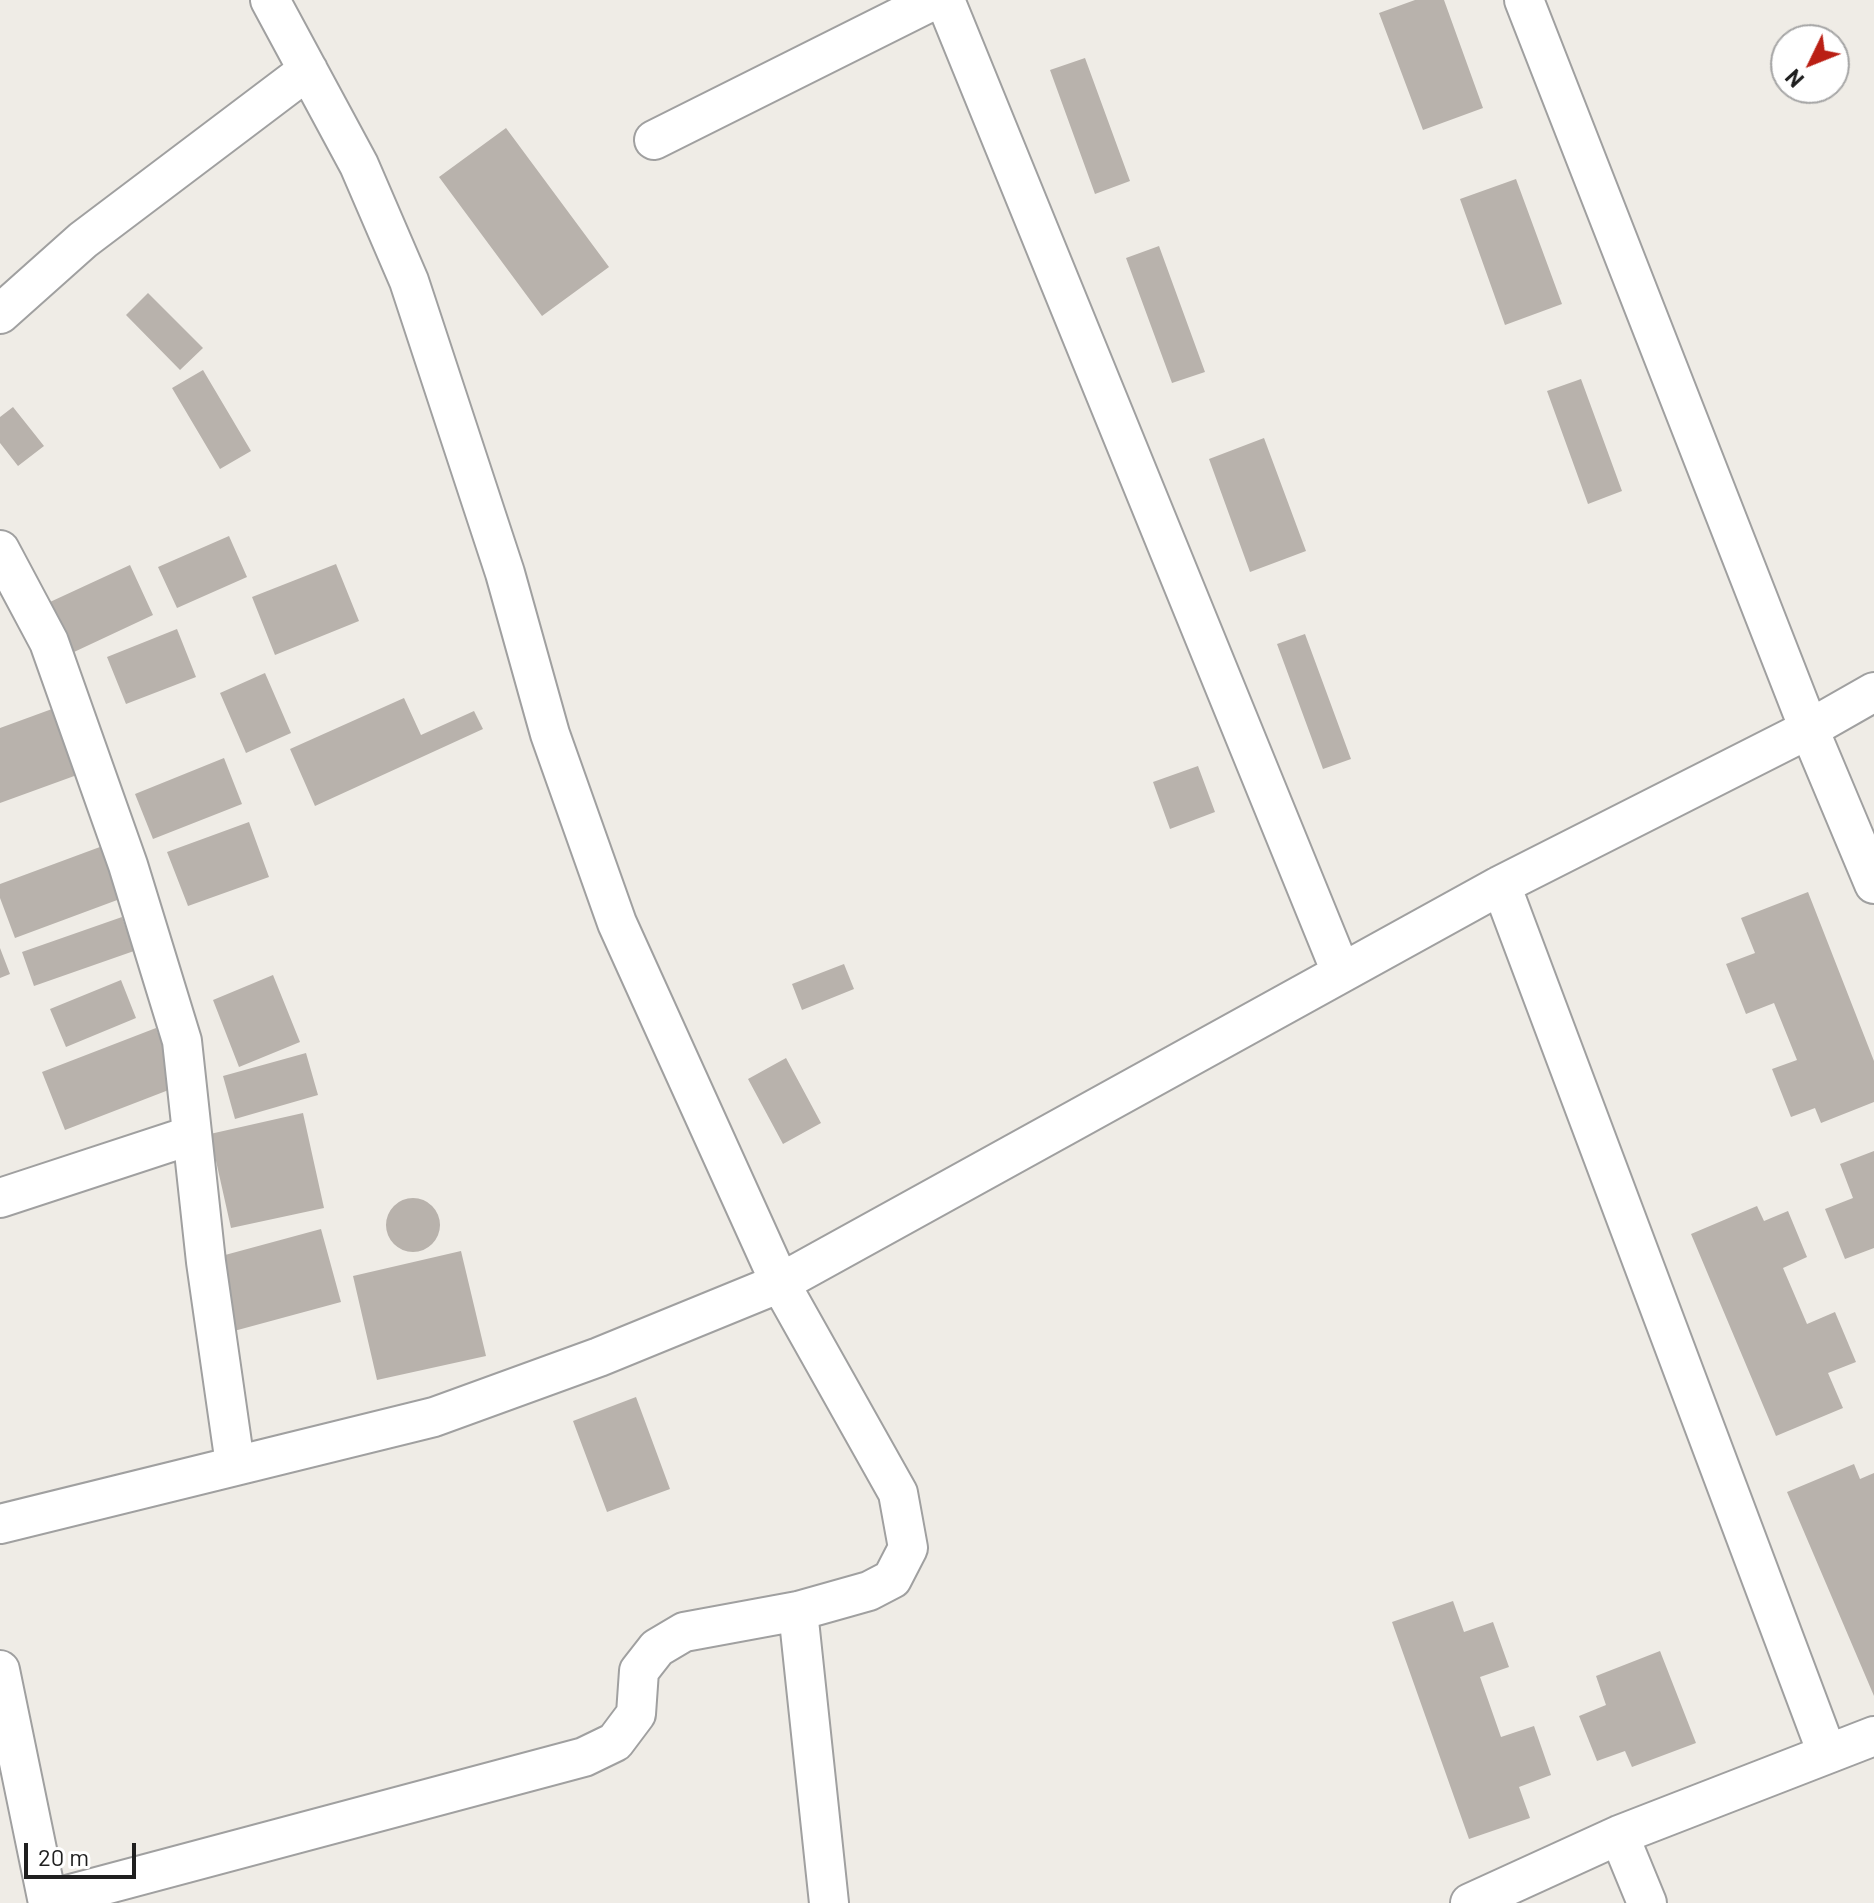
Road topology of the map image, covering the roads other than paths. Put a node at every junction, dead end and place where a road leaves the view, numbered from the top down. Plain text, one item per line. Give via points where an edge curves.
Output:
1 (270, 0) edge
2 (934, 0) edge
3 (945, 0) edge
4 (1524, 0) edge
5 (308, 70) junction
6 (654, 140) dead end
7 (0, 314) edge
8 (0, 550) edge
9 (1874, 692) edge
10 (1809, 729) junction
11 (1874, 884) edge
12 (1501, 885) junction
13 (1341, 972) junction
14 (192, 1135) junction
15 (0, 1198) edge
16 (780, 1283) junction
17 (235, 1464) junction
18 (0, 1524) edge
19 (798, 1611) junction
20 (0, 1670) edge
21 (1874, 1736) edge
22 (1827, 1753) junction
23 (1619, 1835) junction
24 (48, 1901) edge
25 (829, 1903) edge
26 (1470, 1903) edge
27 (1647, 1903) edge

1 - 5 street
2 - 6 street
3 - 13 street
4 - 10 street
5 - 7 street via 83,240
5 - 16 street via 359,165 409,281 505,573 550,734 617,923
8 - 14 street via 49,642 128,865 182,1041
9 - 10 street
10 - 11 street
10 - 12 street
12 - 13 street
12 - 22 street
13 - 16 street
14 - 15 street
14 - 17 street
16 - 17 street via 434,1417
16 - 19 street via 898,1493 908,1548 892,1579
17 - 18 street
19 - 24 street via 684,1632 657,1648 639,1671 636,1714 615,1742 584,1757
19 - 25 street
20 - 24 street
21 - 22 street
22 - 23 street
23 - 26 street
23 - 27 street

